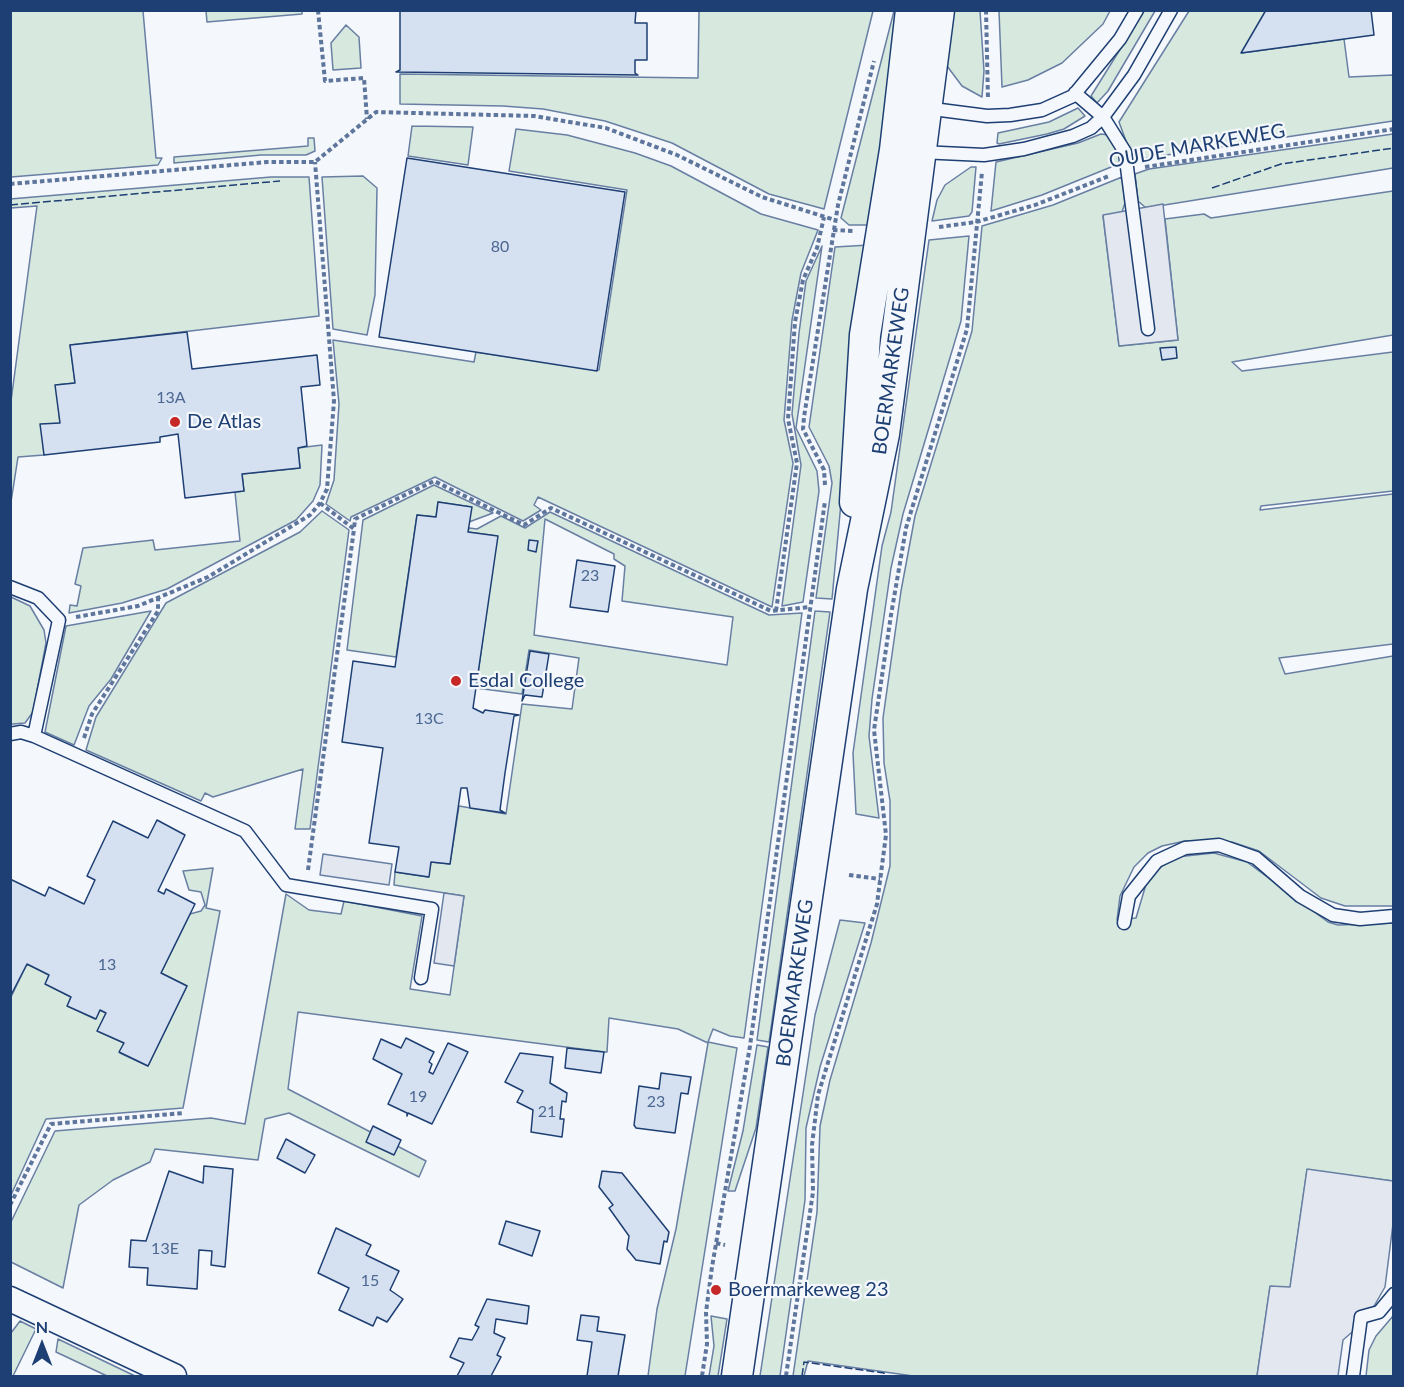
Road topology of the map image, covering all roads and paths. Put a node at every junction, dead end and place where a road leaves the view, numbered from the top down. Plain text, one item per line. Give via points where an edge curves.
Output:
1 (318, 10) edge
2 (911, 10) edge
3 (939, 10) edge
4 (1137, 10) edge
5 (1171, 10) edge
6 (875, 57) dead end
7 (1075, 93) junction
8 (913, 106) junction
9 (1103, 117) junction
10 (367, 119) junction
11 (1394, 129) edge
12 (908, 151) junction
13 (315, 162) junction
14 (1128, 170) junction
15 (10, 184) edge
16 (824, 216) junction
17 (835, 220) junction
18 (1148, 329) dead end
19 (320, 503) junction
20 (354, 529) junction
21 (10, 586) edge
22 (158, 599) junction
23 (810, 607) junction
24 (776, 610) junction
25 (59, 620) junction
26 (10, 734) edge
27 (34, 736) junction
28 (78, 756) junction
29 (849, 875) dead end
30 (880, 879) junction
31 (305, 888) junction
32 (1394, 916) edge
33 (1124, 923) dead end
34 (421, 978) dead end
35 (184, 1113) dead end
36 (10, 1205) edge
37 (716, 1243) junction
38 (725, 1245) dead end
39 (1394, 1294) edge
40 (12, 1303) edge
41 (174, 1377) edge
42 (702, 1377) edge
43 (737, 1377) edge
44 (786, 1377) edge
45 (1353, 1377) edge

1 - 10 path via 325,81 364,78
2 - 8 street, BOERMARKEWEG
3 - 8 street, BOERMARKEWEG
4 - 7 lane via 1120,39
5 - 9 lane via 1134,75
6 - 17 path
7 - 8 lane via 1042,110 1010,115 987,116
7 - 9 lane
8 - 12 street, BOERMARKEWEG
9 - 12 lane via 1073,136 1024,149 984,155
9 - 14 lane via 1122,145
10 - 13 path
10 - 16 path via 376,112 534,116 606,128 677,155 762,197
11 - 14 path, OUDE MARKEWEG
12 - 43 street, BOERMARKEWEG via 884,434 852,589
13 - 15 path via 267,162
13 - 19 path via 334,401 327,489
14 - 18 lane
14 - 30 path, OUDE MARKEWEG via 1035,205 976,222 967,328 906,528 880,687 874,730 886,835
16 - 17 path
16 - 24 path via 817,248 803,280 795,322 788,419 796,464
17 - 23 path via 803,429 824,470 826,492
19 - 20 path
19 - 22 path via 310,516 261,547
20 - 24 path via 355,519 434,481 524,525 551,508
20 - 31 path
21 - 25 lane via 38,598
22 - 25 path
22 - 28 path via 158,610 92,714
23 - 24 path
23 - 37 path via 750,1046
25 - 27 lane
26 - 27 lane
27 - 28 lane
28 - 31 lane via 245,831 286,885
29 - 30 path
30 - 44 path via 877,904 818,1095 812,1145 813,1192
31 - 34 lane via 432,909
32 - 33 lane via 1360,919 1333,915 1300,896 1256,858 1219,845 1185,848 1157,861 1129,896
35 - 36 path via 51,1124
37 - 38 path
37 - 42 path
39 - 45 lane via 1379,1311 1361,1317
40 - 41 street

